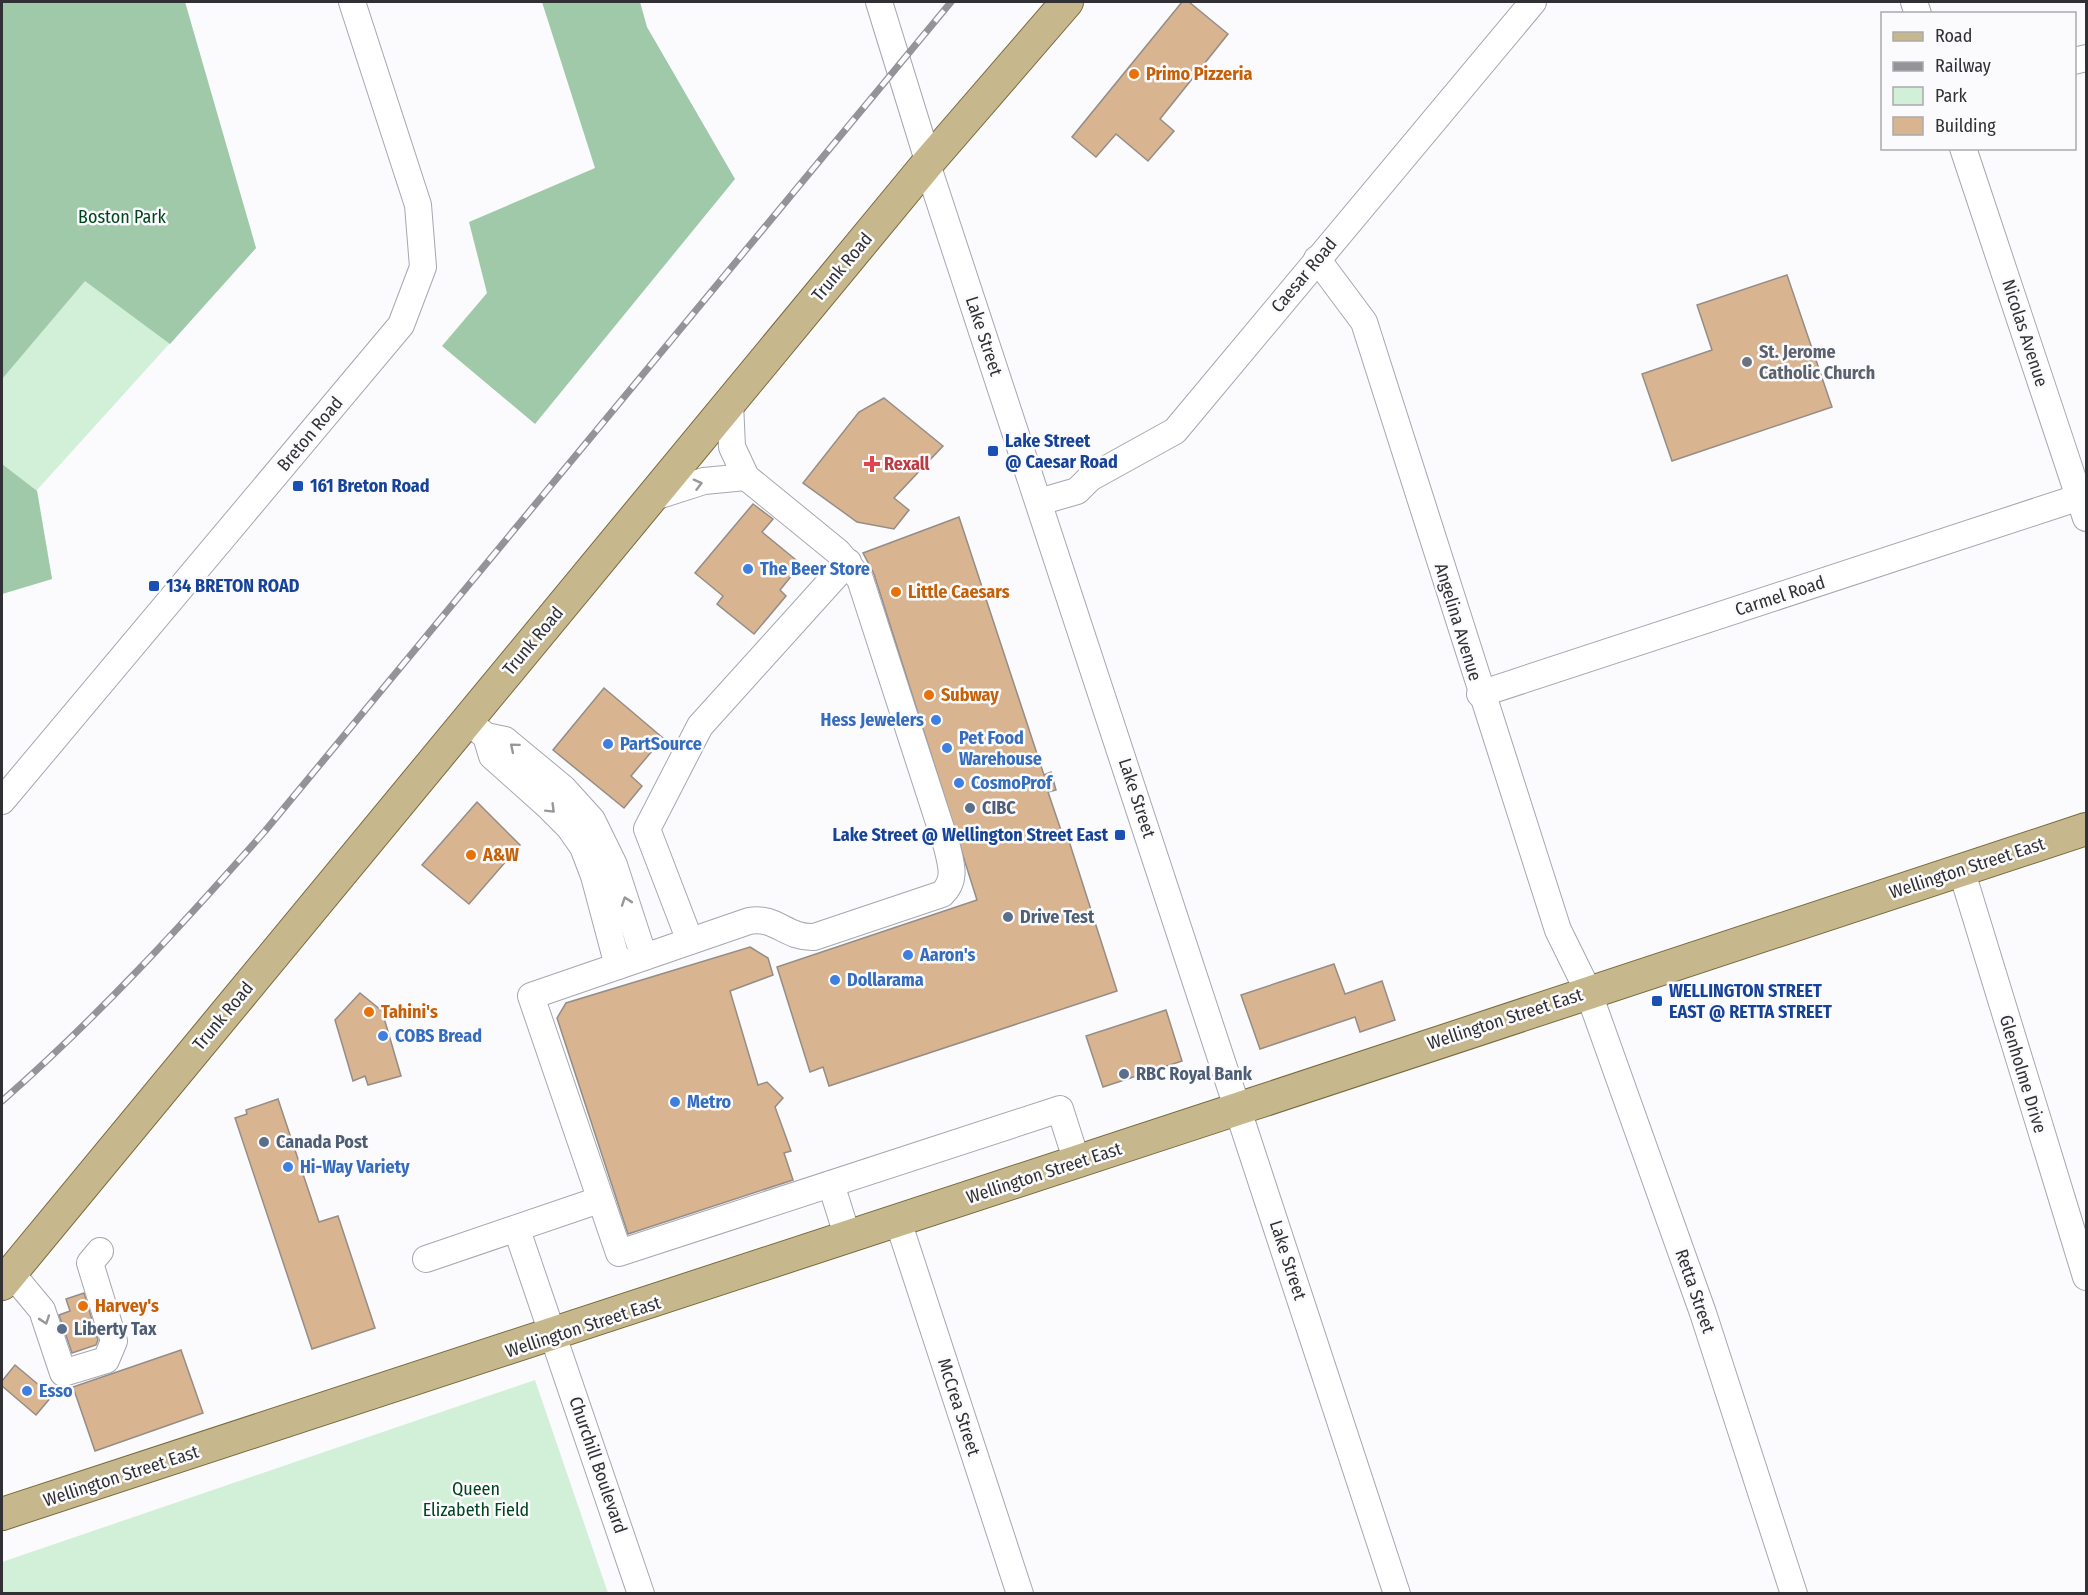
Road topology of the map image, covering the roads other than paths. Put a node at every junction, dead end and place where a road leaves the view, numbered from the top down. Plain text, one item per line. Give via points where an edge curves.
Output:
1 (352, 2) edge
2 (879, 2) edge
3 (1067, 2) edge
4 (1533, 2) edge
5 (1964, 150) edge
6 (927, 165) junction
7 (1317, 259) junction
8 (730, 403) junction
9 (746, 477) junction
10 (651, 498) junction
11 (1039, 502) junction
12 (2083, 508) edge
13 (848, 562) junction
14 (1480, 694) junction
15 (476, 729) junction
16 (2, 801) edge
17 (2086, 829) edge
18 (1962, 869) junction
19 (690, 941) junction
20 (644, 957) junction
21 (618, 966) junction
22 (1588, 992) junction
23 (1239, 1108) junction
24 (1077, 1162) junction
25 (831, 1184) junction
26 (599, 1200) junction
27 (898, 1221) junction
28 (517, 1230) junction
29 (848, 1238) junction
30 (100, 1251) dead end
31 (426, 1259) dead end
32 (2086, 1277) edge
33 (6, 1278) edge
34 (554, 1337) junction
35 (4, 1514) edge
36 (641, 1593) edge
37 (1020, 1593) edge
38 (1397, 1593) edge
39 (1794, 1593) edge

1 - 16 street, Breton Road via 418,205 423,267 401,325
2 - 6 street, Lake Street
3 - 6 main road, Trunk Road
4 - 7 street, Caesar Road
5 - 12 street, Nicolas Avenue
6 - 8 main road, Trunk Road
6 - 11 street, Lake Street
7 - 11 street, Caesar Road via 1175,430 1090,478 1077,490
7 - 14 street, Angelina Avenue via 1364,322
8 - 9 street via 732,447
8 - 10 main road, Trunk Road
10 -> 9 street via 704,482
9 - 13 street
10 - 15 main road, Trunk Road
11 - 23 street, Lake Street
12 - 14 street, Carmel Road
13 - 19 street via 700,726 647,829
13 - 19 street via 860,579 946,847 952,868 949,887 942,894 814,937 799,938 761,919
14 - 22 street, Angelina Avenue via 1558,930
20 -> 15 street via 614,865 592,820 563,788 506,740
15 -> 21 street via 492,756 569,827 582,847 594,876
15 - 33 main road, Trunk Road
17 - 18 main road, Wellington Street East
18 - 22 main road, Wellington Street East
18 - 32 street, Glenholme Drive
19 - 20 street
20 - 21 street
21 - 26 street via 531,996
22 - 23 main road, Wellington Street East
22 - 39 street, Retta Street via 1703,1313
23 - 24 main road, Wellington Street East
23 - 38 street, Lake Street
24 - 25 street via 1060,1109
24 - 27 main road, Wellington Street East
25 - 26 street via 619,1253
25 - 29 street
26 - 28 street
27 - 29 main road, Wellington Street East
27 - 37 street, McCrea Street
28 - 31 street
28 - 34 street, Churchill Boulevard
29 - 34 main road, Wellington Street East
33 -> 30 street via 42,1310 63,1373 106,1360 114,1341 90,1263
34 - 35 main road, Wellington Street East
34 - 36 street, Churchill Boulevard

